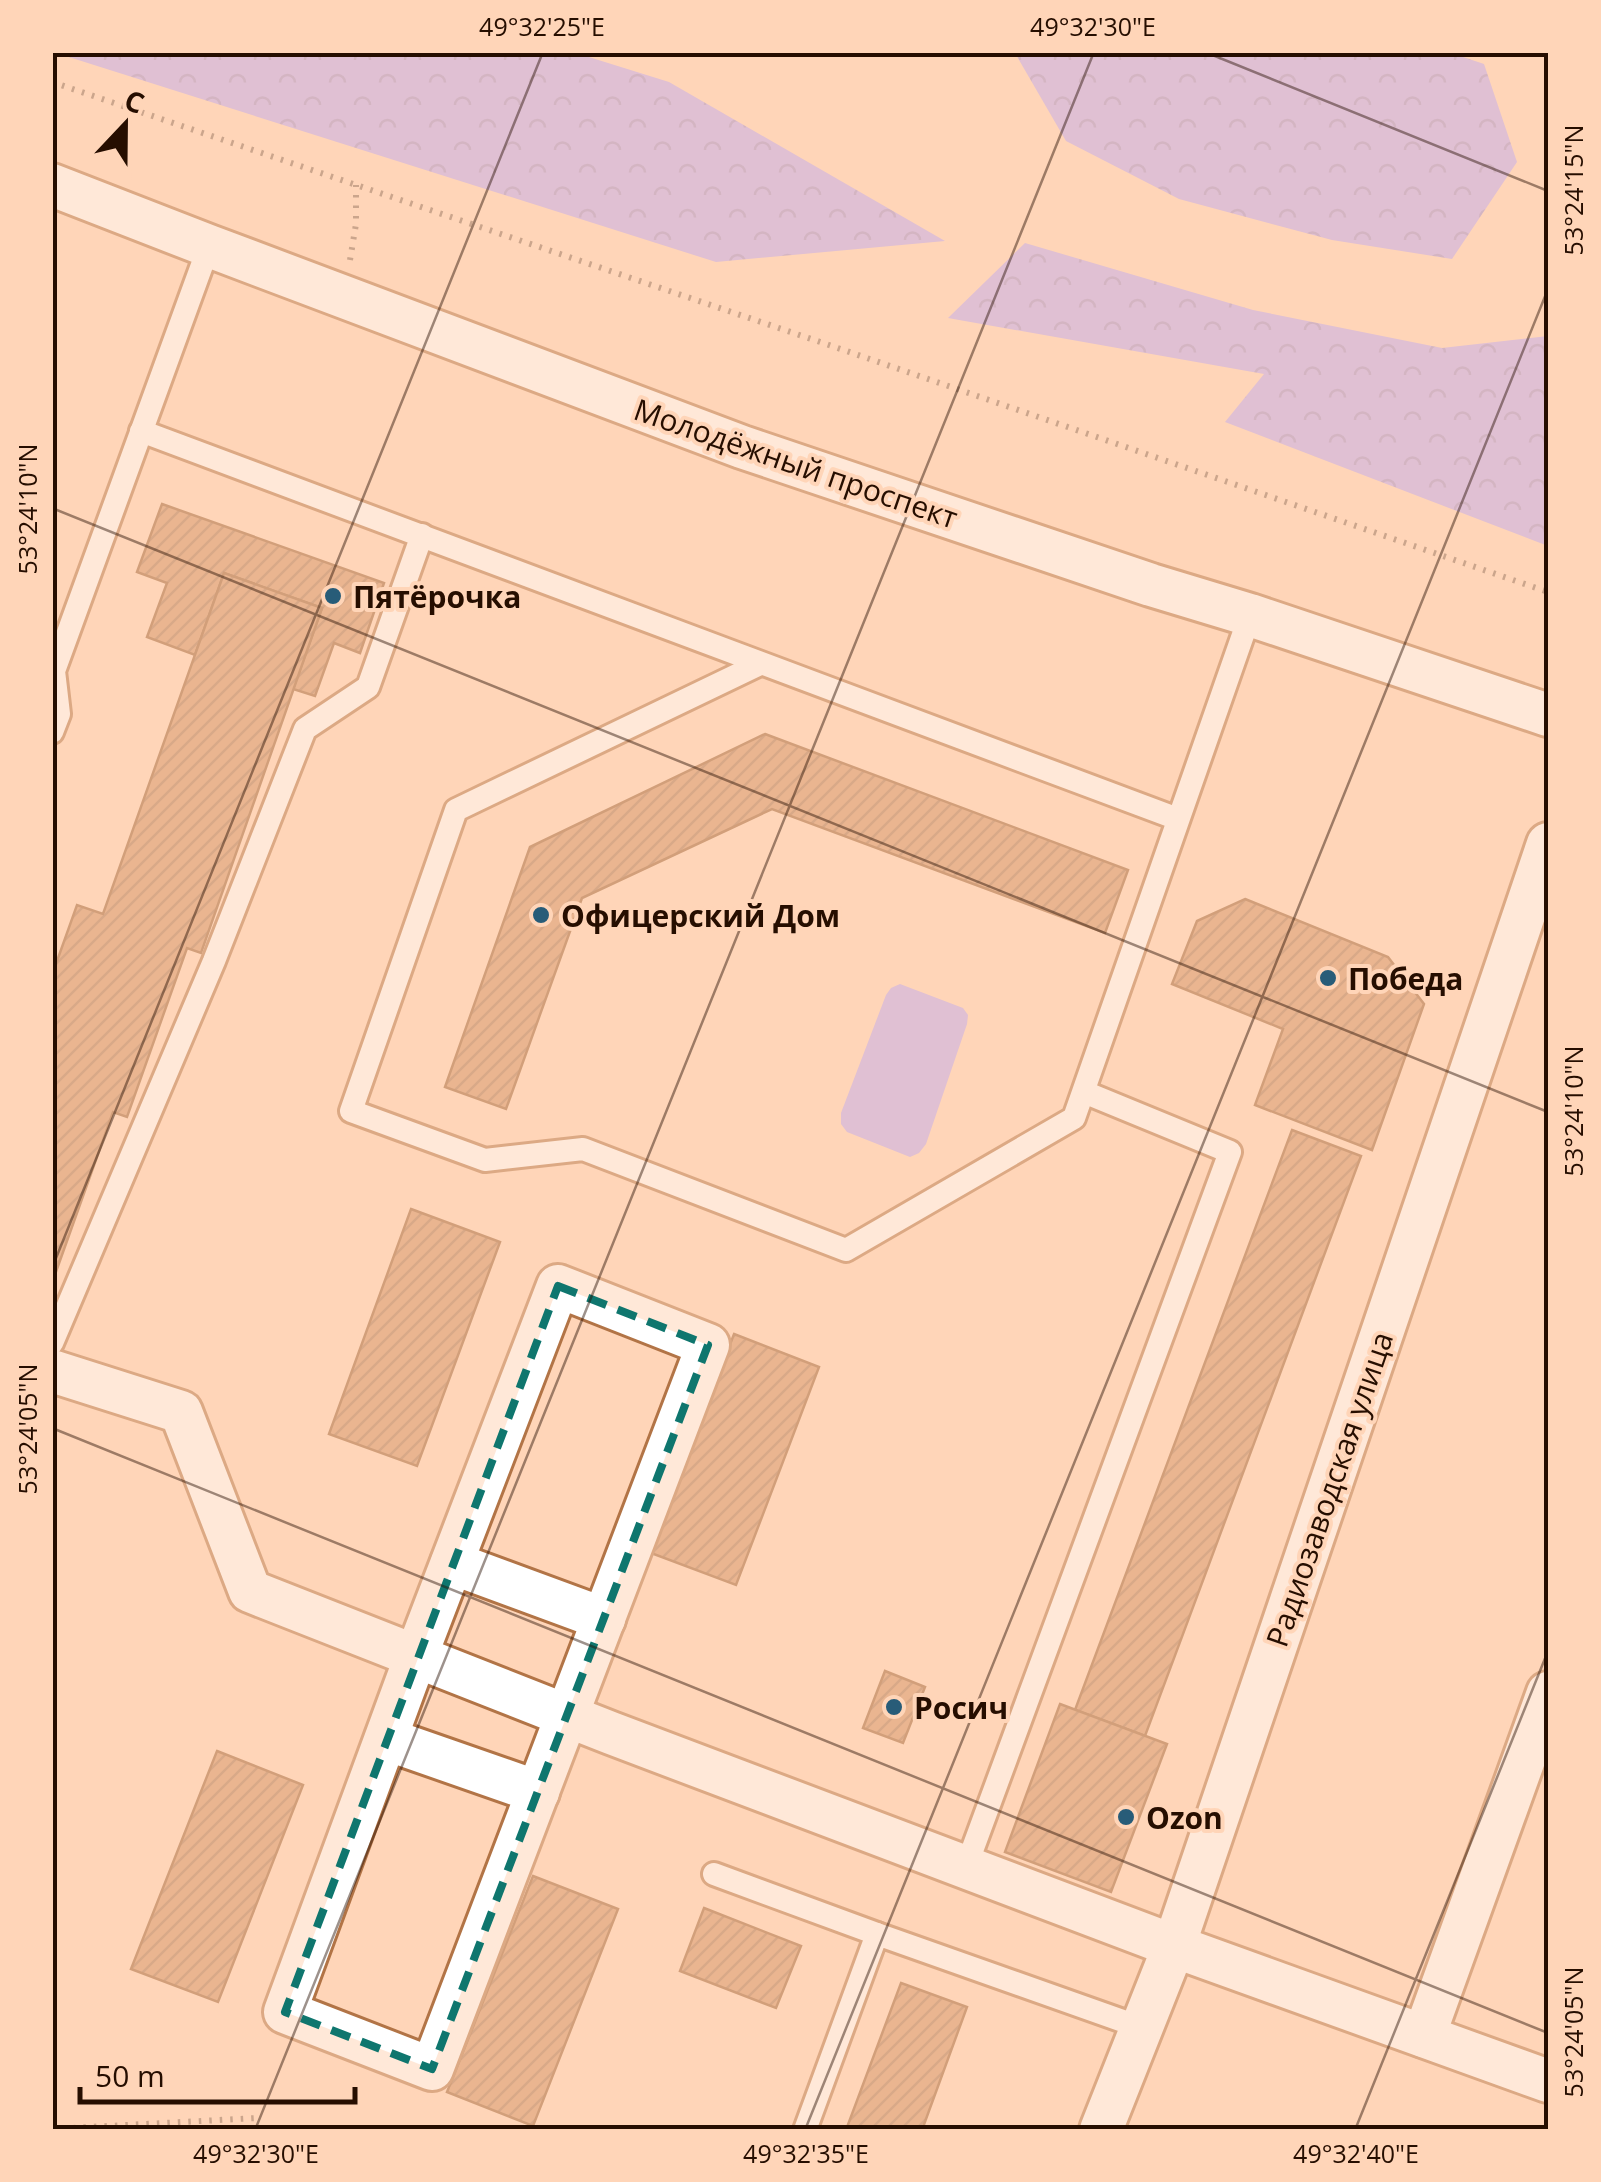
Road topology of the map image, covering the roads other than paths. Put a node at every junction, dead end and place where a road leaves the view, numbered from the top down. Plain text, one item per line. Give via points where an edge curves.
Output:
1 (52, 184) edge
2 (208, 246) junction
3 (141, 430) junction
4 (422, 535) junction
5 (1250, 614) junction
6 (760, 664) junction
7 (1548, 715) edge
8 (52, 732) edge
9 (1178, 819) junction
10 (1548, 844) edge
11 (1084, 1092) junction
12 (52, 1343) edge
13 (52, 1371) edge
14 (452, 1562) junction
15 (604, 1619) junction
16 (416, 1656) junction
17 (1548, 1693) edge
18 (568, 1716) junction
19 (386, 1738) junction
20 (538, 1792) junction
21 (966, 1868) junction
22 (714, 1874) dead end
23 (877, 1934) junction
24 (1174, 1946) junction
25 (1140, 2028) junction
26 (1424, 2036) junction
27 (1548, 2082) edge
28 (805, 2130) edge
29 (1101, 2130) edge

1 - 2 street, Молодёжный проспект
2 - 3 lane
2 - 5 street, Молодёжный проспект via 742,447
3 - 4 lane
3 - 8 lane via 54,671 59,714
4 - 6 lane
4 - 12 lane via 368,687 305,730
5 - 7 street, Молодёжный проспект
5 - 9 lane
6 - 9 lane
6 - 11 lane via 456,810 351,1111 485,1160 583,1149 846,1250 1074,1118
9 - 11 lane
10 - 24 street, Радиозаводская улица
11 - 21 lane via 1230,1152
13 - 16 street via 180,1412 250,1591
14 - 15 street
14 - 15 street via 558,1286 708,1345
14 - 16 street
15 - 18 street
16 - 18 street
16 - 19 street
17 - 26 street
18 - 20 street
18 - 21 street
19 - 20 street
19 - 20 street via 285,2012 432,2069
21 - 24 street
22 - 23 lane
23 - 25 lane
23 - 28 lane
24 - 25 street, Радиозаводская улица
24 - 26 street
25 - 29 street, Радиозаводская улица
26 - 27 street

